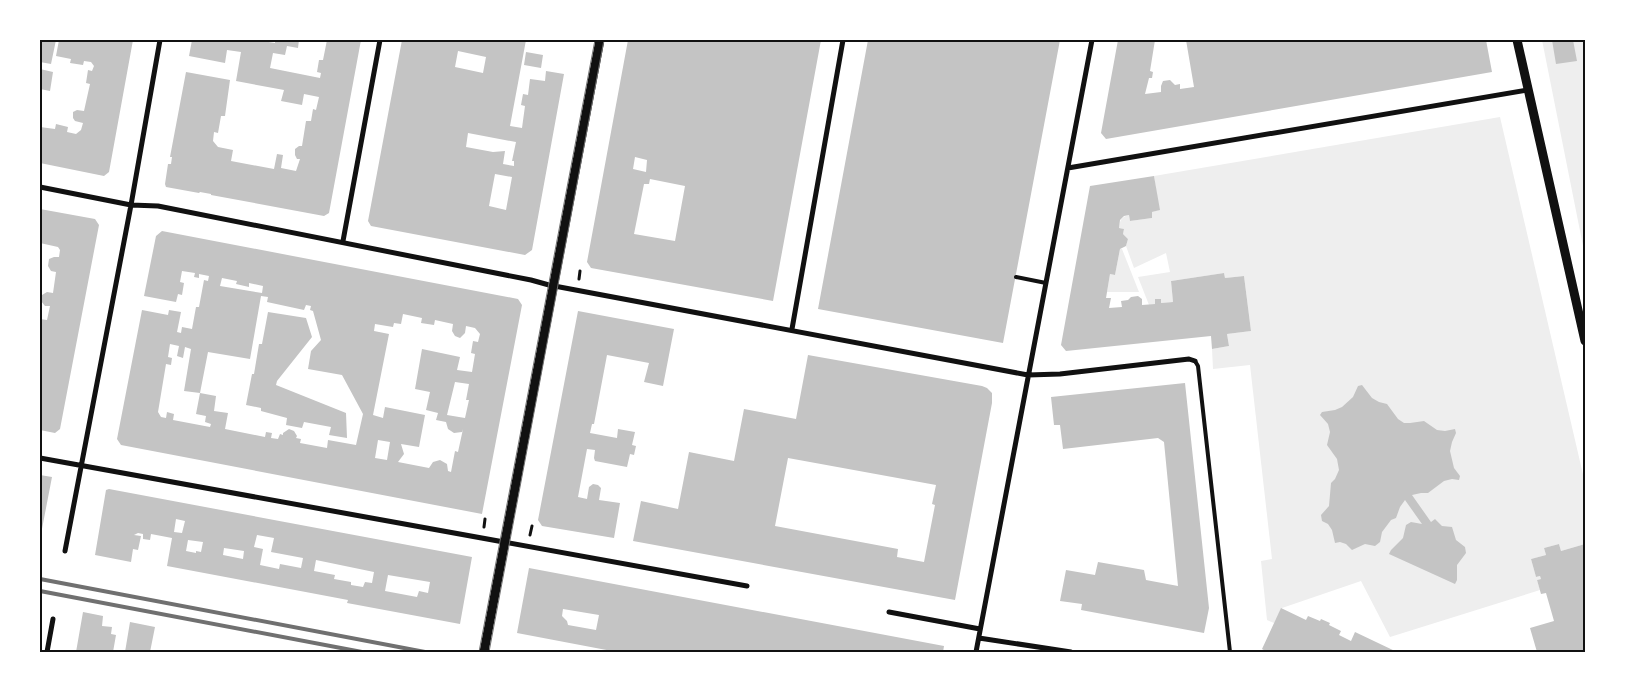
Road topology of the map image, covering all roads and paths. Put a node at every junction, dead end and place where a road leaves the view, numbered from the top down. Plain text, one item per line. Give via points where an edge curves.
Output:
1 (160, 40) edge
2 (380, 40) edge
3 (600, 40) edge
4 (843, 40) edge
5 (1092, 40) edge
6 (1517, 40) edge
7 (1527, 90) junction
8 (1068, 168) junction
9 (40, 187) edge
10 (131, 204) junction
11 (343, 242) junction
12 (1016, 277) dead end
13 (1046, 283) junction
14 (553, 285) junction
15 (792, 329) junction
16 (1585, 341) edge
17 (1195, 361) joint
18 (1028, 375) junction
19 (40, 458) edge
20 (80, 466) junction
21 (504, 544) junction
22 (65, 551) dead end
23 (747, 586) dead end
24 (889, 612) dead end
25 (52, 619) dead end
26 (980, 629) junction
27 (978, 638) junction
28 (47, 652) edge
29 (484, 652) edge
30 (976, 652) edge
31 (1071, 652) edge
32 (1230, 652) edge

1 - 10 street
2 - 11 street
3 - 14 street
4 - 15 street
5 - 8 street
6 - 7 street
7 - 8 street
7 - 16 street
8 - 13 street
9 - 10 street
10 - 11 street via 158,206
10 - 20 street
11 - 14 street
12 - 13 lane
13 - 18 street
14 - 15 street
14 - 21 street
15 - 18 street
17 - 18 street
17 - 32 lane
18 - 26 street
19 - 20 street
20 - 21 street
20 - 22 street
21 - 23 street
21 - 29 street
24 - 26 street
25 - 28 street
26 - 27 street
27 - 30 street
27 - 31 street

